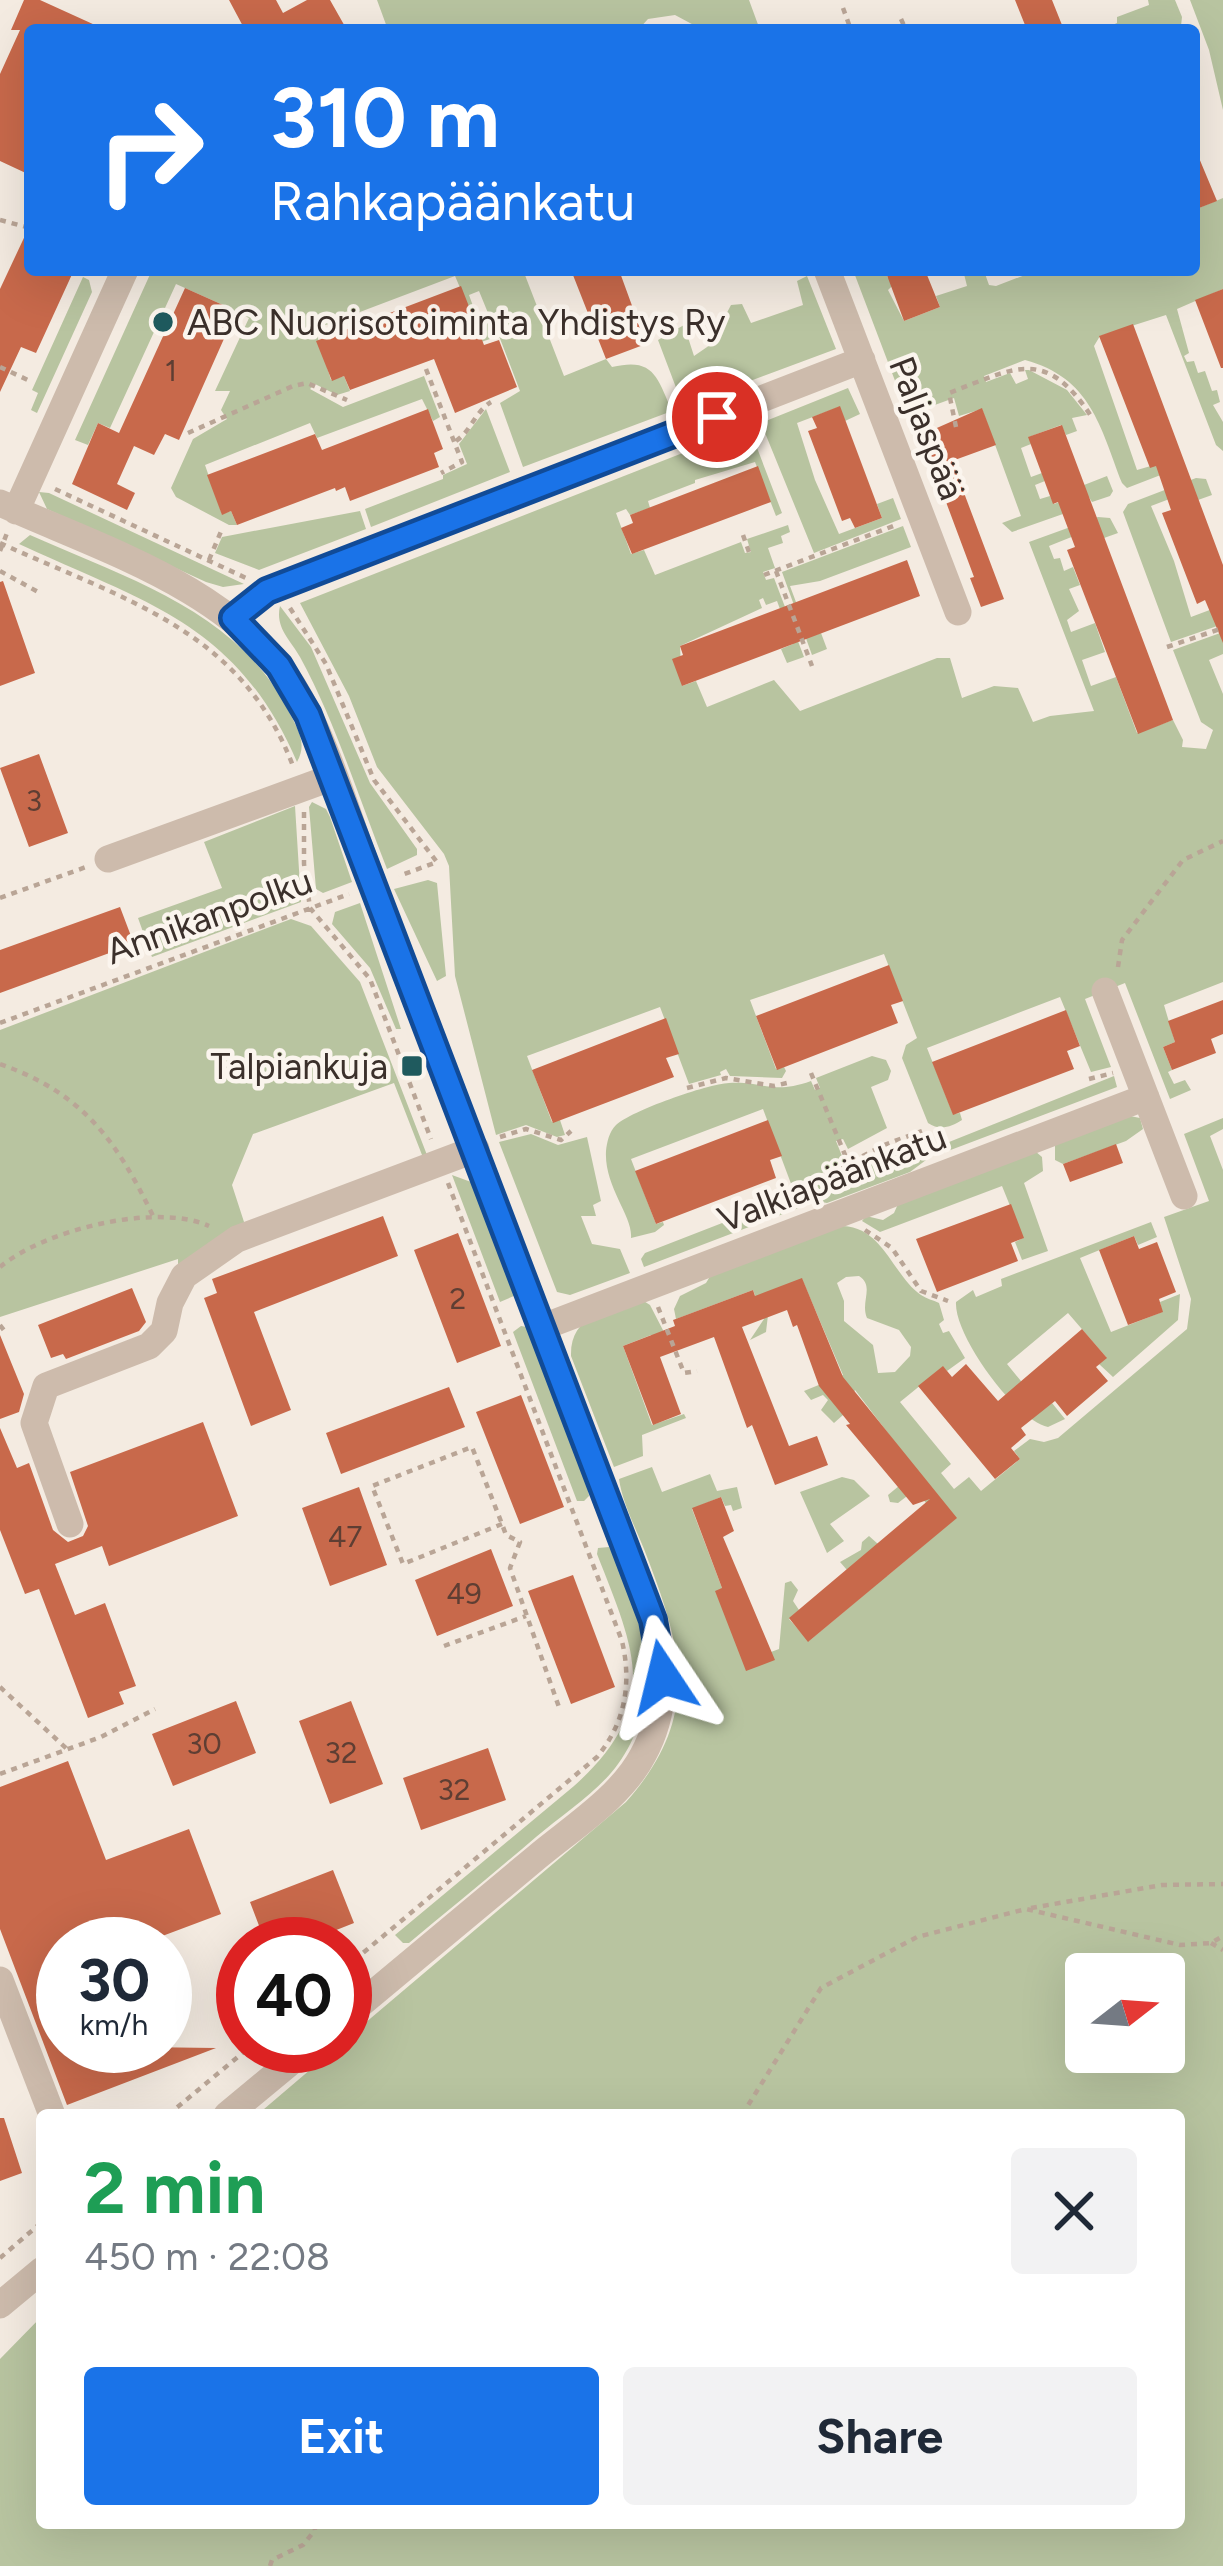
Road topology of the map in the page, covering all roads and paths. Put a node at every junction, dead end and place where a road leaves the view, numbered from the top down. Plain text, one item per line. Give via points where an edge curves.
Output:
1 (843, 8) dead end
2 (901, 19) dead end
3 (849, 24) edge
4 (903, 24) edge
5 (121, 276) edge
6 (829, 276) edge
7 (862, 360) junction
8 (0, 367) edge
9 (426, 370) dead end
10 (31, 381) dead end
11 (347, 400) dead end
12 (491, 402) dead end
13 (1091, 416) dead end
14 (956, 427) dead end
15 (188, 433) dead end
16 (454, 442) junction
17 (441, 473) dead end
18 (47, 485) dead end
19 (8, 507) edge
20 (906, 520) dead end
21 (222, 529) dead end
22 (743, 536) dead end
23 (749, 552) dead end
24 (208, 560) junction
25 (0, 571) edge
26 (776, 571) junction
27 (764, 575) dead end
28 (248, 579) dead end
29 (40, 592) dead end
30 (285, 603) dead end
31 (958, 612) dead end
32 (233, 618) junction
33 (1223, 628) edge
34 (1167, 647) dead end
35 (812, 666) dead end
36 (332, 777) junction
37 (1223, 841) edge
38 (108, 859) joint
39 (374, 885) junction
40 (0, 898) edge
41 (1113, 988) joint
42 (0, 1023) edge
43 (0, 1064) edge
44 (724, 1070) dead end
45 (1118, 1072) dead end
46 (811, 1073) dead end
47 (726, 1078) junction
48 (1089, 1079) dead end
49 (787, 1083) dead end
50 (686, 1088) dead end
51 (1146, 1097) junction
52 (571, 1131) dead end
53 (922, 1131) dead end
54 (484, 1144) junction
55 (440, 1162) junction
56 (849, 1164) junction
57 (787, 1190) dead end
58 (1184, 1196) dead end
59 (848, 1214) junction
60 (153, 1216) junction
61 (237, 1240) junction
62 (0, 1267) edge
63 (948, 1301) dead end
64 (664, 1323) dead end
65 (0, 1324) edge
66 (543, 1328) junction
67 (6, 1333) dead end
68 (697, 1371) dead end
69 (70, 1524) dead end
70 (502, 1524) junction
71 (526, 1616) junction
72 (444, 1646) dead end
73 (0, 1687) edge
74 (155, 1709) dead end
75 (560, 1710) dead end
76 (67, 1749) junction
77 (0, 1774) edge
78 (1223, 1884) edge
79 (1026, 1909) junction
80 (1223, 1936) edge
81 (1211, 1942) junction
82 (372, 1945) edge
83 (1223, 1950) edge
84 (0, 1979) edge
85 (372, 1994) edge
86 (219, 2073) edge
87 (278, 2073) edge
88 (50, 2109) edge
89 (175, 2109) edge
90 (234, 2109) edge
91 (746, 2109) edge
92 (36, 2227) edge
93 (0, 2258) edge
94 (36, 2275) edge
95 (0, 2305) edge
96 (315, 2529) edge
97 (270, 2566) edge

1 - 3 path
2 - 4 path
5 - 19 street
6 - 7 street, Paljaspää
7 - 31 street, Paljaspää
7 - 32 street via 267,591
8 - 10 path
9 - 16 path
11 - 15 path via 308,383 292,386
12 - 16 path
13 - 14 path via 1053,375 1020,367 949,393
16 - 17 path via 462,462
18 - 24 path
19 - 32 street
20 - 26 path
21 - 24 path
22 - 23 path
24 - 28 path
25 - 29 path
26 - 27 path
26 - 35 path
30 - 39 path, Annikanpolku via 326,664 374,780 437,862
32 - 36 street via 296,690
33 - 34 path
36 - 38 street
36 - 39 street
37 - 41 path via 1183,860 1122,940
38 - 40 path
39 - 42 path, Annikanpolku
39 - 54 street
41 - 51 street
43 - 60 path via 59,1089 85,1111
44 - 47 path
45 - 48 path
46 - 56 path
47 - 49 path
47 - 50 path
51 - 58 street
51 - 59 street, Valkiapäänkatu
52 - 54 path via 561,1140 526,1129
53 - 56 path
54 - 55 street
54 - 66 street
55 - 61 street
55 - 82 path via 622,1642 625,1701 597,1757
56 - 57 path
59 - 63 path via 892,1248 921,1291
59 - 66 street, Valkiapäänkatu
60 - 61 path via 190,1218
60 - 62 path via 37,1241
61 - 69 street via 184,1276 164,1330 149,1346 46,1386 34,1423
64 - 68 path via 684,1373
65 - 67 path
66 - 85 street via 653,1620 661,1705 633,1772
70 - 70 path via 472,1447 372,1486 403,1564
70 - 71 path via 520,1542 510,1568
71 - 72 path
71 - 75 path
73 - 76 path
74 - 76 path
76 - 77 path
78 - 79 path via 1162,1885
79 - 81 path via 1180,1945
79 - 91 path via 917,1937 821,1988
80 - 81 path
81 - 83 path
84 - 88 street
86 - 89 path
87 - 90 street
92 - 93 path
94 - 95 street
96 - 97 path

